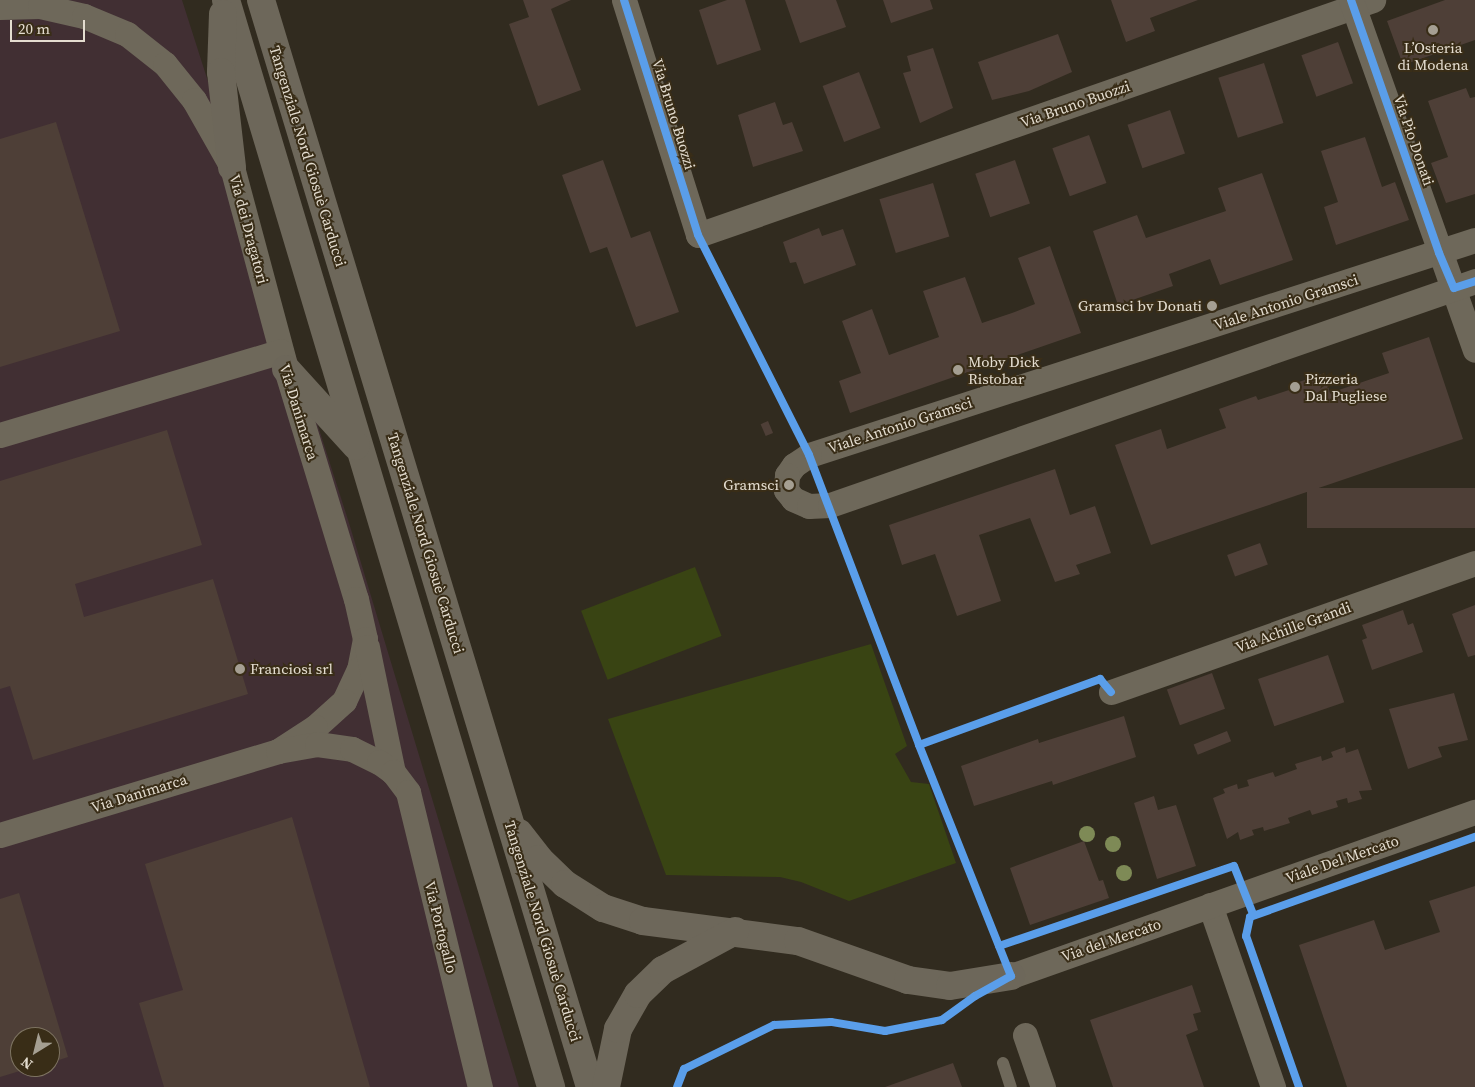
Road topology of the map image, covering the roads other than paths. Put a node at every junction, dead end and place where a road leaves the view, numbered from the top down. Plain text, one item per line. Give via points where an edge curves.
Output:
1 (224, 0) edge
2 (261, 0) edge
3 (624, 0) edge
4 (1359, 2) edge
5 (0, 7) edge
6 (232, 167) junction
7 (1475, 240) edge
8 (1439, 253) junction
9 (1465, 284) edge
10 (1475, 350) edge
11 (284, 360) junction
12 (0, 434) edge
13 (364, 456) junction
14 (1475, 563) edge
15 (365, 639) junction
16 (1111, 692) dead end
17 (278, 751) junction
18 (393, 772) junction
19 (1475, 812) edge
20 (509, 820) junction
21 (0, 835) edge
22 (1210, 905) junction
23 (735, 931) junction
24 (1011, 976) joint
25 (1025, 1034) dead end
26 (1003, 1063) dead end
27 (480, 1087) edge
28 (551, 1087) edge
29 (590, 1087) edge
30 (606, 1087) edge
31 (1011, 1087) edge
32 (1044, 1087) edge
33 (1273, 1087) edge

1 - 6 highway via 220,72
1 - 13 highway
2 - 20 highway, Tangenziale Nord Giosuè Carducci
3 - 4 street, Via Bruno Buozzi via 698,235
4 - 8 street, Via Pio Donati
5 - 6 street, Via dei Dragatori via 49,8 84,16 127,34 165,64 194,100
6 - 11 street, Via dei Dragatori
7 - 8 street, Viale Antonio Gramsci
8 - 9 street, Via Pio Donati
8 - 9 street, Viale Antonio Gramsci via 809,455 794,465 787,476 786,490 793,498 809,506 830,505
9 - 10 street, Via Pio Donati
11 - 12 street, Via Danimarca
11 - 13 highway
11 - 15 street, Via Danimarca
13 - 28 highway
14 - 16 street, Via Achille Grandi
15 - 17 street, Via Danimarca via 359,669 344,701 315,727
15 - 18 street, Via Danimarca
17 - 18 street, Via Danimarca via 317,744 352,749
17 - 21 street, Via Danimarca
18 - 27 street, Via Portogallo via 408,792
19 - 22 street, Viale Del Mercato
20 - 23 highway via 539,859 565,884 603,908 644,921
20 - 29 highway, Tangenziale Nord Giosuè Carducci
22 - 24 street, Via del Mercato
22 - 33 street
23 - 24 highway via 798,941 908,980 950,986
23 - 30 highway via 663,970 638,994 618,1029
25 - 32 street
26 - 31 lane

